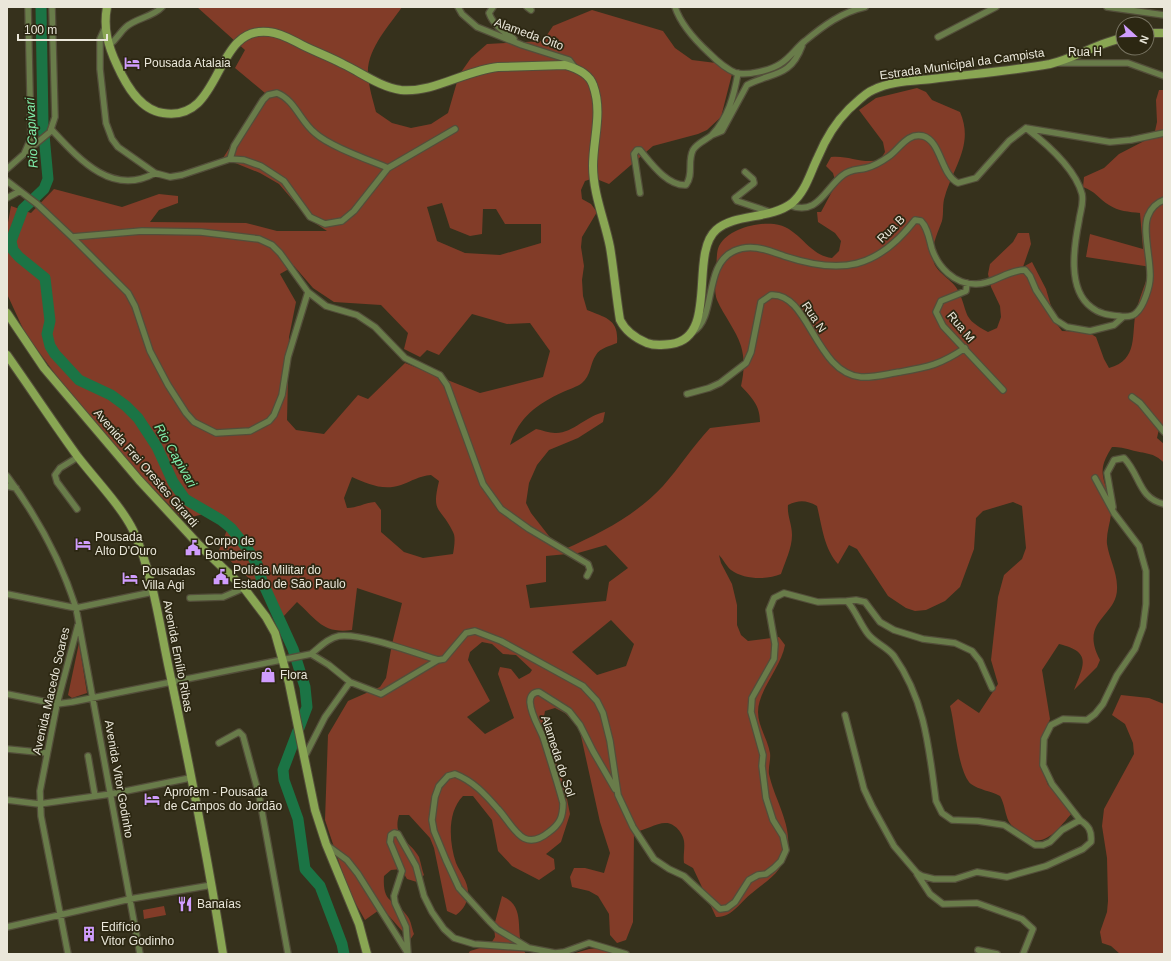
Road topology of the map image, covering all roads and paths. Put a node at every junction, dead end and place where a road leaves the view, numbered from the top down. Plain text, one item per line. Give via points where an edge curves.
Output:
1 (28, 7) edge
2 (52, 7) edge
3 (107, 7) edge
4 (162, 7) edge
5 (458, 7) edge
6 (493, 7) edge
7 (675, 7) edge
8 (865, 7) edge
9 (996, 7) edge
10 (1108, 7) edge
11 (1164, 15) edge
12 (105, 28) junction
13 (938, 37) dead end
14 (1115, 41) edge
15 (803, 42) junction
16 (109, 45) junction
17 (522, 45) junction
18 (1052, 63) junction
19 (575, 68) junction
20 (738, 74) junction
21 (1164, 76) edge
22 (1026, 128) junction
23 (455, 129) dead end
24 (50, 130) junction
25 (1164, 133) edge
26 (711, 135) junction
27 (24, 154) junction
28 (230, 159) junction
29 (388, 168) junction
30 (7, 169) edge
31 (745, 172) dead end
32 (155, 173) junction
33 (7, 181) edge
34 (20, 191) junction
35 (640, 193) dead end
36 (7, 198) edge
37 (1164, 200) edge
38 (790, 205) junction
39 (772, 213) junction
40 (72, 237) junction
41 (967, 283) junction
42 (308, 292) junction
43 (7, 313) edge
44 (1123, 317) junction
45 (686, 337) junction
46 (964, 348) junction
47 (7, 355) edge
48 (1003, 390) dead end
49 (687, 394) dead end
50 (1132, 397) dead end
51 (1164, 432) edge
52 (78, 457) junction
53 (7, 476) edge
54 (1095, 478) dead end
55 (7, 486) edge
56 (16, 488) junction
57 (1164, 504) edge
58 (77, 510) dead end
59 (1114, 513) junction
60 (587, 576) dead end
61 (244, 588) junction
62 (153, 592) junction
63 (7, 594) edge
64 (190, 598) dead end
65 (847, 601) junction
66 (76, 608) junction
67 (78, 622) junction
68 (74, 642) junction
69 (82, 643) junction
70 (309, 655) junction
71 (285, 659) junction
72 (438, 660) junction
73 (172, 682) junction
74 (350, 682) junction
75 (992, 688) dead end
76 (7, 694) edge
77 (94, 699) junction
78 (57, 704) junction
79 (845, 715) dead end
80 (220, 743) dead end
81 (7, 749) edge
82 (47, 753) junction
83 (88, 756) dead end
84 (304, 758) junction
85 (190, 778) junction
86 (111, 794) junction
87 (618, 795) junction
88 (95, 796) junction
89 (7, 800) edge
90 (40, 804) junction
91 (1080, 820) junction
92 (326, 844) junction
93 (917, 873) junction
94 (212, 885) junction
95 (130, 898) junction
96 (60, 914) junction
97 (7, 927) edge
98 (530, 948) junction
99 (978, 950) dead end
100 (407, 953) edge
101 (68, 954) edge
102 (140, 954) edge
103 (223, 954) edge
104 (288, 954) edge
105 (367, 954) edge
106 (626, 954) edge
107 (997, 954) edge
108 (1023, 954) edge

1 - 27 street via 32,129
2 - 24 street via 55,117
3 - 12 main road
4 - 16 street via 127,26 119,38
5 - 17 street, Alameda Oito via 477,27
6 - 17 street via 489,13 491,18 499,28
7 - 20 street via 699,43 725,67
8 - 15 street via 839,16
9 - 13 street
10 - 11 street
12 - 16 main road
12 - 32 street via 99,50 109,132 118,147
14 - 18 main road, Estrada Municipal da Campista
15 - 20 street via 793,54 771,69
15 - 26 street via 799,54 789,67 778,75 747,85 722,131
16 - 19 main road via 118,67 138,100 148,108 172,115 192,109 209,92 230,52 239,42 259,32 281,35 384,85 402,90 434,85 488,68 555,65
17 - 19 street, Alameda Oito via 569,60
18 - 21 street, Rua H via 1128,63
18 - 38 main road, Estrada Municipal da Campista via 1023,69 893,84 872,90 848,110 829,135 804,190
19 - 45 main road via 593,82 598,99 593,166 610,246 620,320 629,333 650,344 674,344
20 - 26 street via 731,104
22 - 25 street via 1110,142
22 - 38 street via 1009,141 976,178 968,182 958,183 951,180 928,138 921,135 910,136 889,156 875,165 843,174 823,198 813,205 799,208
22 - 44 street via 1061,160 1077,182 1082,194 1083,204 1074,262 1080,294 1092,308 1103,314
23 - 29 street
24 - 27 street
24 - 32 street via 92,168 106,176 119,181 134,182 144,180
26 - 35 street via 693,150 690,179 686,186 679,186 664,176 640,150 637,150 634,154
27 - 30 street
28 - 29 street via 244,160 269,170 284,181 310,217 325,224 342,221 354,211
28 - 29 street via 234,146 263,100 268,95 277,93 290,100 305,124 321,138
28 - 32 street via 182,176 170,177
31 - 39 street via 754,183 735,198 737,201
33 - 34 street
34 - 36 street
34 - 40 street
37 - 44 street via 1156,204 1147,218 1150,277 1143,302 1136,313
38 - 39 main road, Estrada Municipal da Campista
39 - 45 main road, Estrada Municipal da Campista via 728,223 710,236 704,254 699,311 696,323
40 - 42 street via 142,231 201,232 259,239 272,245 280,253
40 - 42 street via 128,293 150,351 186,413 194,422 216,433 250,430 274,415 282,395 290,351
41 - 44 street, Rua B via 988,282 1017,270 1024,270 1056,320 1067,326 1090,331 1114,325
41 - 45 street, Rua B via 949,276 933,251 926,225 915,220 883,253 851,266 802,262 762,248 745,247 732,252 721,263 713,280 702,323
41 - 46 street, Rua M via 966,291 941,301 936,312 943,326
42 - 60 street via 326,306 357,315 375,327 405,358 440,375 447,385 483,484 500,509 588,564 590,570
43 - 61 main road, Avenida Frei Orestes Girardi via 44,368 139,480 199,545
46 - 48 street, Rua M
46 - 49 street, Rua N via 940,363 860,377 846,373 829,359 794,305 782,297 771,295 761,302 751,352 746,363 720,383
47 - 52 main road, Avenida Emílio Ribas
50 - 51 street
52 - 58 street via 54,475
52 - 62 main road, Avenida Emílio Ribas via 132,528 143,553
53 - 56 street, Avenida Vitor Godinho
54 - 59 street
55 - 56 street
56 - 66 street, Avenida Vitor Godinho via 45,537 71,591
57 - 59 street via 1153,502 1145,494 1124,458 1114,460 1107,473
59 - 91 street via 1139,546 1146,571 1143,627 1135,649 1095,714 1087,720 1063,719 1051,725 1044,739 1043,765 1052,784
61 - 64 street via 223,597
61 - 71 main road, Avenida Frei Orestes Girardi via 266,617
62 - 66 street
62 - 73 main road, Avenida Emílio Ribas
63 - 66 street
65 - 75 street via 865,602 880,622 894,630 955,643 972,651 980,661
65 - 87 street via 818,602 784,593 774,598 769,610 775,644 774,659 752,698 751,712 763,755 766,798 773,820 783,836 786,850 774,868 749,880 735,902 727,908 720,909 684,876 654,859 633,827
65 - 91 street via 870,636 892,654 916,696 922,711 936,800 942,813 952,820 978,820 1004,825 1035,845 1050,842 1062,830
66 - 67 street, Avenida Vitor Godinho
67 - 68 street, Avenida Macedo Soares
67 - 69 street, Avenida Vitor Godinho
68 - 69 street
68 - 78 street, Avenida Macedo Soares
69 - 77 street, Avenida Vitor Godinho
70 - 71 street
70 - 72 street via 328,640 348,636
70 - 74 street via 329,665
71 - 73 street
71 - 84 main road, Avenida Frei Orestes Girardi
72 - 74 street via 380,694
72 - 87 street via 450,653 466,633 475,631 501,641 583,686 597,701 603,713 610,740
73 - 77 street
73 - 85 main road, Avenida Emílio Ribas
74 - 84 street via 325,717
76 - 78 street
77 - 78 street
77 - 86 street, Avenida Vitor Godinho
78 - 82 street, Avenida Macedo Soares
79 - 93 street via 864,789 894,846
80 - 104 street via 239,732 243,736 259,795
81 - 82 street
82 - 90 street, Avenida Macedo Soares
83 - 88 street
84 - 92 main road, Avenida Frei Orestes Girardi via 315,810
85 - 86 street
85 - 94 main road, Avenida Emílio Ribas
86 - 88 street
86 - 95 street, Avenida Vitor Godinho
87 - 98 street, Alameda do Sol via 580,725 568,711 539,692 535,692 530,700 563,804 563,815 558,825 540,837 530,840 522,838 513,831 499,810 469,781 455,774 448,776 439,786 432,820 434,831 459,888 497,929
88 - 90 street
89 - 90 street
90 - 96 street, Avenida Macedo Soares
91 - 93 street via 1092,833 1091,842 1083,849 1046,866 1007,877 977,872 955,879 939,879
92 - 100 street via 347,860 358,874
92 - 105 main road, Avenida Frei Orestes Girardi via 359,924
93 - 108 street via 930,894 943,904 977,903 1022,919 1033,929
94 - 95 street
94 - 103 main road, Avenida Emílio Ribas
95 - 96 street
95 - 102 street, Avenida Vitor Godinho
96 - 97 street
96 - 101 street, Avenida Macedo Soares
98 - 100 street via 474,944 454,938 432,912 424,896 416,866 398,834 394,833 390,842 402,871 394,896 406,927
98 - 106 street via 555,953 589,943
99 - 107 street

